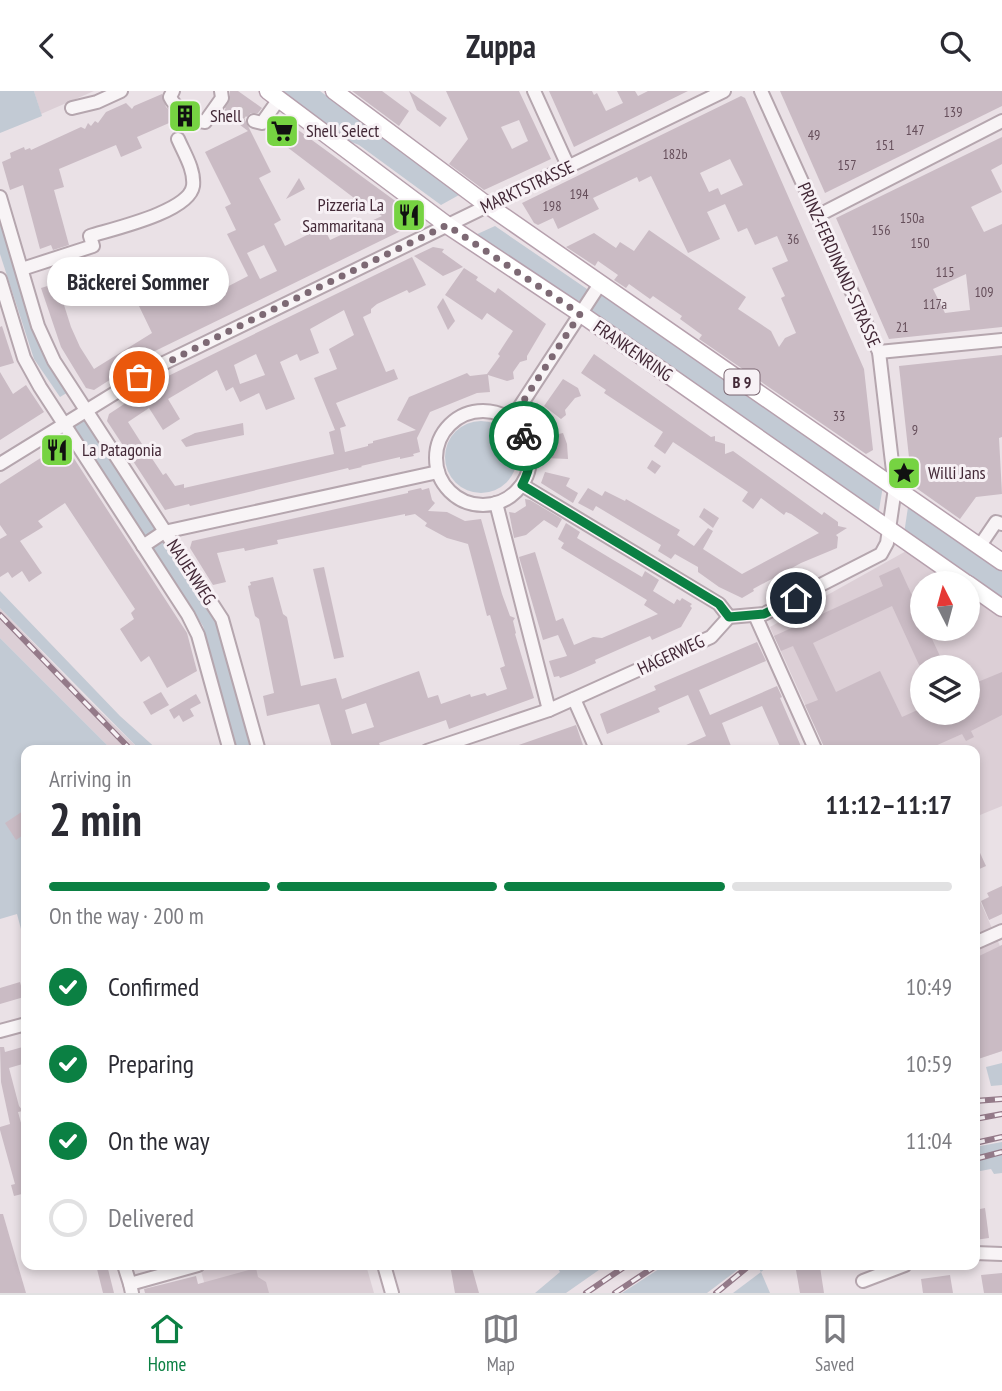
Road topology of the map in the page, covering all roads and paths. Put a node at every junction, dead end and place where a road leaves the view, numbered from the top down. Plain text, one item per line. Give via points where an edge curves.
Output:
1 (121, 91) edge
2 (173, 91) edge
3 (221, 91) edge
4 (334, 91) edge
5 (534, 91) edge
6 (724, 91) edge
7 (761, 91) edge
8 (274, 95) edge
9 (72, 108) dead end
10 (254, 121) dead end
11 (1002, 121) edge
12 (178, 139) dead end
13 (569, 168) junction
14 (0, 197) edge
15 (488, 205) junction
16 (817, 216) junction
17 (447, 225) junction
18 (22, 269) junction
19 (0, 279) edge
20 (600, 284) junction
21 (580, 314) junction
22 (1002, 340) edge
23 (879, 352) junction
24 (86, 409) junction
25 (511, 420) junction
26 (64, 423) junction
27 (0, 464) edge
28 (438, 472) junction
29 (522, 485) junction
30 (895, 488) junction
31 (496, 503) junction
32 (1002, 524) edge
33 (889, 529) junction
34 (164, 532) junction
35 (143, 546) junction
36 (979, 547) junction
37 (1002, 562) edge
38 (950, 571) edge
39 (980, 592) edge
40 (1002, 608) edge
41 (755, 615) junction
42 (729, 617) junction
43 (574, 699) junction
44 (549, 710) junction
45 (228, 745) edge
46 (257, 745) edge
47 (445, 745) edge
48 (594, 745) edge
49 (813, 745) edge
50 (1002, 931) edge
51 (980, 941) edge
52 (21, 1025) edge
53 (0, 1031) edge
54 (980, 1253) edge
55 (1002, 1254) edge
56 (125, 1270) edge
57 (184, 1270) edge
58 (385, 1270) edge
59 (892, 1270) edge
60 (863, 1281) dead end
61 (131, 1289) edge
62 (392, 1293) edge

1 - 9 street
2 - 3 street via 173,103 205,122 222,98
4 - 15 main road, FRANKENRING / B 9
5 - 13 street
6 - 13 street, MARKTSTRASSE
7 - 16 street, PRINZ-FERDINAND-STRASSE
8 - 10 street via 262,123
8 - 17 main road, FRANKENRING / B 9
11 - 16 street
12 - 18 street via 192,174 191,193 184,200 145,219 90,236 93,246
13 - 15 street, MARKTSTRASSE
14 - 18 street, NAUENWEG
15 - 17 street, MARKTSTRASSE
15 - 20 main road, FRANKENRING / B 9
16 - 23 street, PRINZ-FERDINAND-STRASSE
17 - 21 main road, FRANKENRING / B 9
17 - 24 street, MARKTSTRASSE via 162,364
18 - 24 street, NAUENWEG via 44,341
19 - 26 street, NAUENWEG via 24,358
20 - 21 street
20 - 30 main road, FRANKENRING / B 9
21 - 25 street
21 - 33 main road, FRANKENRING / B 9
22 - 23 street
23 - 30 street, PRINZ-FERDINAND-STRASSE
24 - 26 street, MARKTSTRASSE
24 - 34 street, NAUENWEG
25 - 28 street via 478,411 456,420 441,437
25 - 29 street via 530,450
26 - 27 street, MARKTSTRASSE
26 - 35 street, NAUENWEG
28 - 31 street via 461,499 472,504
28 - 34 street
29 - 31 street
29 - 42 street via 719,604
30 - 33 street
30 - 36 main road, FRANKENRING / B 9
31 - 44 street
32 - 36 street via 996,522
33 - 38 main road, FRANKENRING / B 9
33 - 41 street via 881,554
34 - 35 street
34 - 46 street, NAUENWEG via 222,619
35 - 45 street, NAUENWEG via 198,635
36 - 37 main road, FRANKENRING / B 9
39 - 40 main road, FRANKENRING / B 9
41 - 42 street
41 - 49 street
42 - 43 street, HAGERWEG via 711,637
43 - 44 street, HAGERWEG
43 - 48 street
44 - 47 street, HAGERWEG
50 - 51 street
52 - 53 street
54 - 55 street
56 - 61 street
57 - 61 street
58 - 62 street
59 - 60 street

